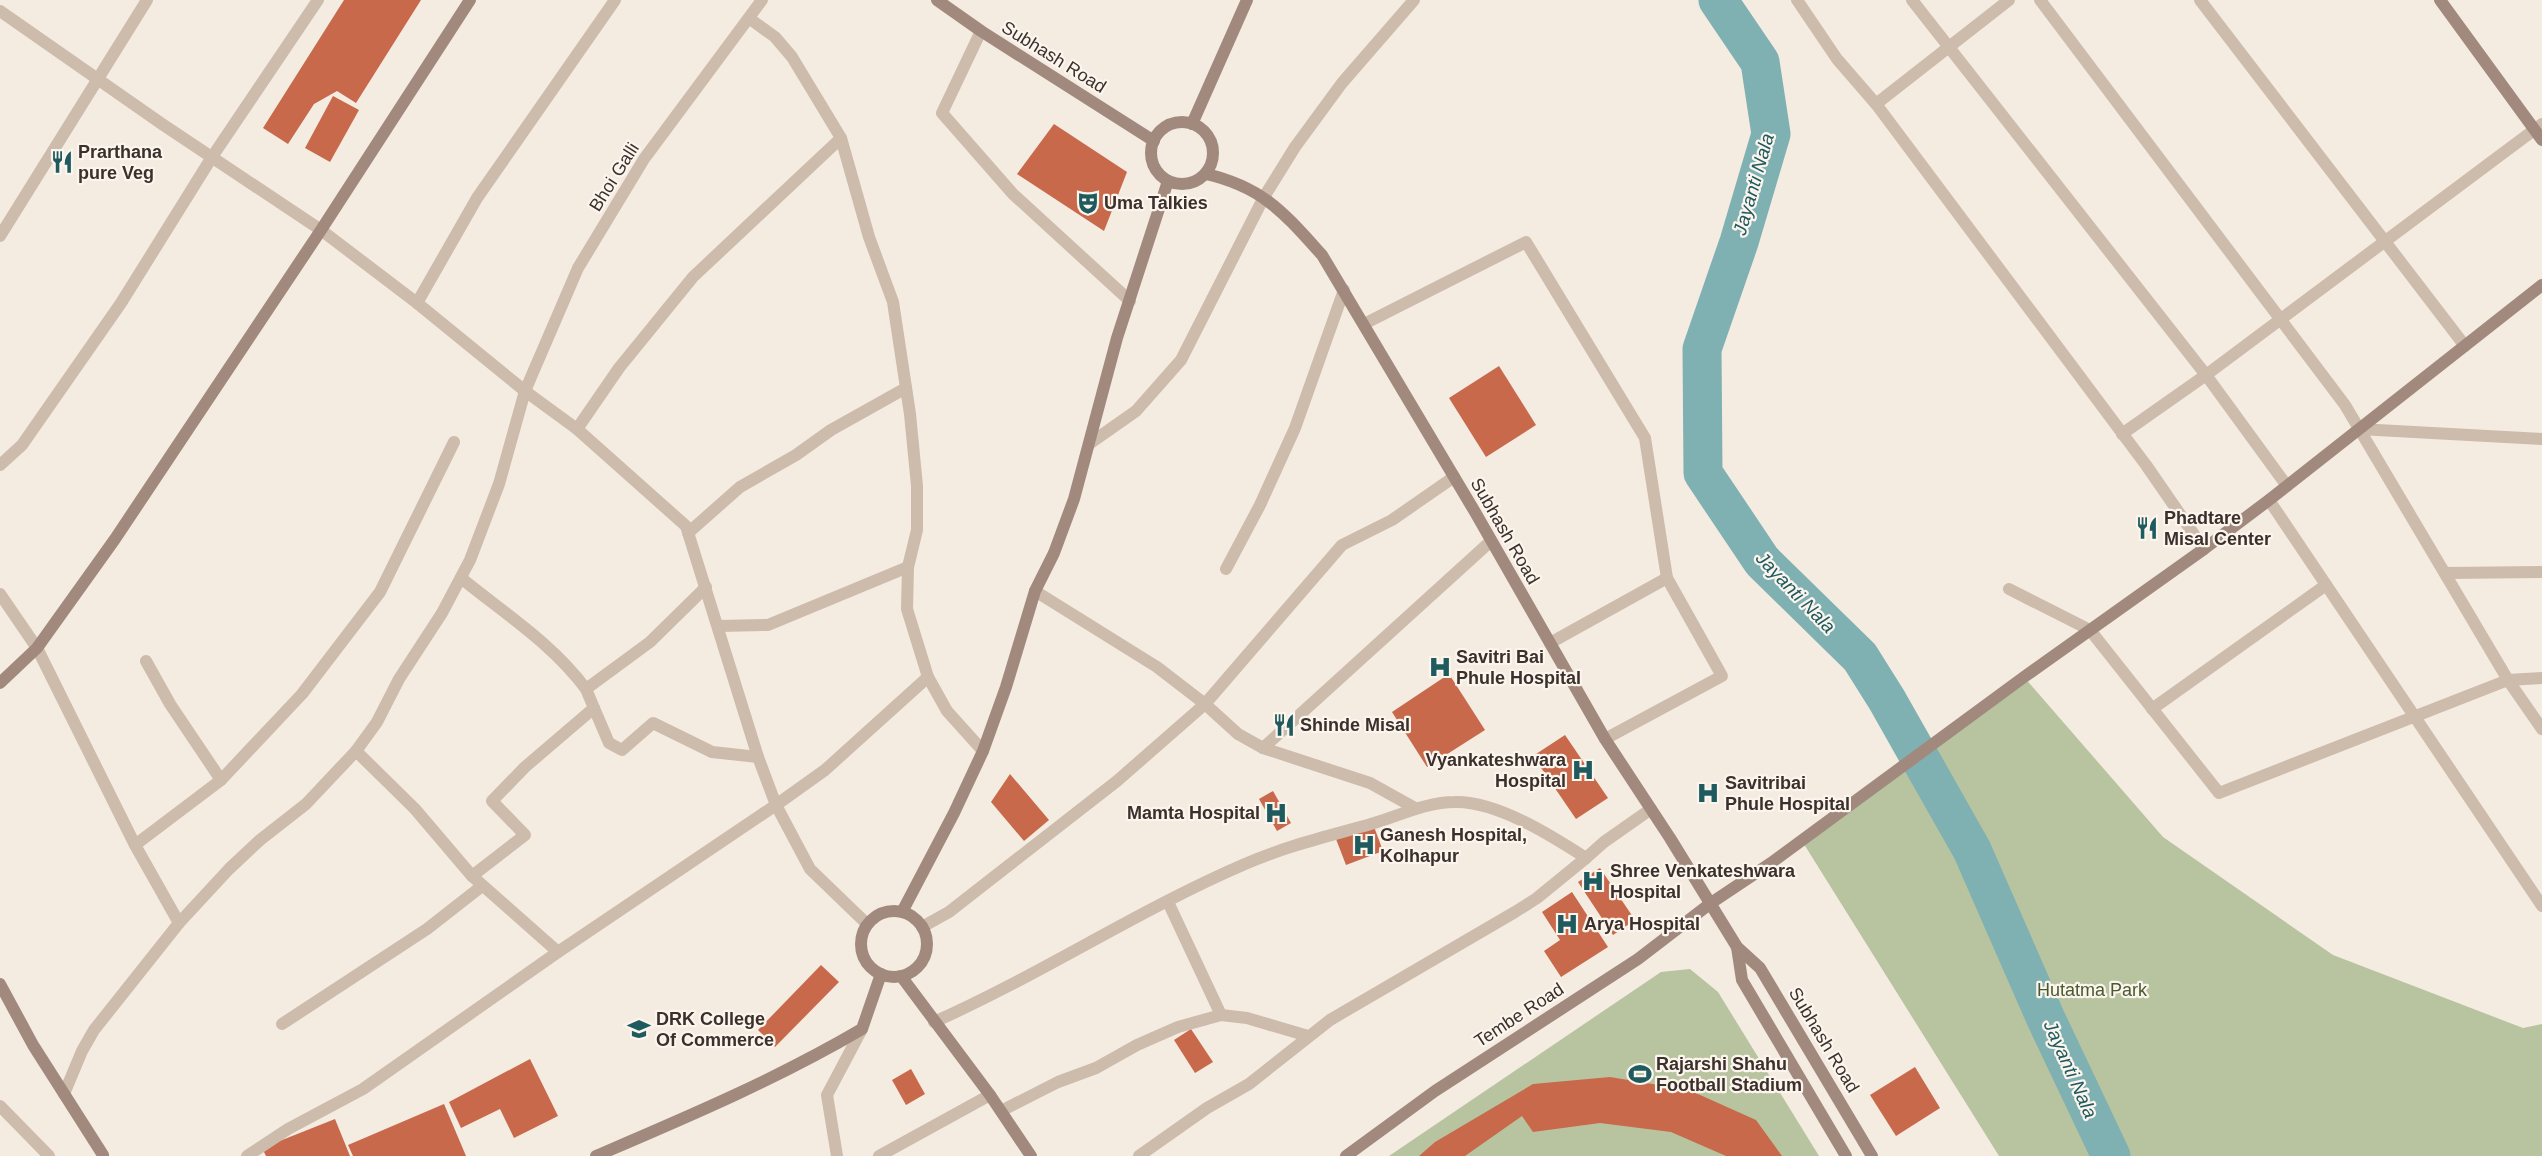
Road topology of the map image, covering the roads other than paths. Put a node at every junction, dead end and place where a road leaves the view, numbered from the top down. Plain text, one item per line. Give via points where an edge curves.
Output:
1 (147, 0) edge
2 (318, 0) edge
3 (470, 0) edge
4 (615, 0) edge
5 (762, 0) edge
6 (937, 0) edge
7 (1247, 0) edge
8 (1414, 0) edge
9 (1797, 0) edge
10 (1912, 0) edge
11 (2009, 0) edge
12 (2040, 0) edge
13 (2200, 0) edge
14 (2440, 0) edge
15 (0, 11) edge
16 (750, 19) junction
17 (981, 31) junction
18 (1949, 47) junction
19 (97, 78) junction
20 (1876, 104) junction
21 (1192, 124) junction
22 (2539, 131) edge
23 (841, 138) junction
24 (1154, 141) junction
25 (212, 158) junction
26 (1206, 174) junction
27 (1168, 181) junction
28 (1264, 197) junction
29 (321, 230) junction
30 (0, 236) edge
31 (2385, 241) junction
32 (2542, 285) edge
33 (1344, 290) junction
34 (1130, 301) junction
35 (417, 303) junction
36 (2281, 319) junction
37 (1364, 324) junction
38 (2465, 346) junction
39 (2206, 375) junction
40 (906, 388) junction
41 (525, 391) junction
42 (577, 429) junction
43 (2359, 429) junction
44 (2122, 434) junction
45 (2542, 439) edge
46 (454, 442) dead end
47 (1089, 444) junction
48 (0, 465) edge
49 (1454, 478) junction
50 (2287, 486) junction
51 (2269, 500) junction
52 (688, 533) junction
53 (1491, 541) junction
54 (2204, 549) junction
55 (908, 567) junction
56 (1226, 569) dead end
57 (2542, 572) edge
58 (2445, 573) junction
59 (461, 578) junction
60 (1667, 578) junction
61 (2326, 585) junction
62 (706, 587) junction
63 (2009, 589) dead end
64 (1035, 591) junction
65 (0, 594) edge
66 (718, 626) junction
67 (2090, 630) junction
68 (1550, 643) junction
69 (37, 648) junction
70 (146, 661) dead end
71 (928, 677) junction
72 (2542, 678) edge
73 (2508, 680) junction
74 (0, 683) edge
75 (586, 689) junction
76 (1205, 704) junction
77 (594, 708) junction
78 (2152, 708) junction
79 (2414, 717) junction
80 (2542, 729) edge
81 (1604, 739) junction
82 (1263, 748) junction
83 (356, 751) junction
84 (983, 751) junction
85 (758, 757) junction
86 (221, 780) junction
87 (776, 805) junction
88 (1415, 808) junction
89 (1651, 809) junction
90 (134, 845) junction
91 (1586, 858) junction
92 (472, 876) junction
93 (482, 886) junction
94 (1168, 902) junction
95 (1711, 903) junction
96 (2542, 906) edge
97 (902, 912) junction
98 (179, 924) junction
99 (867, 924) junction
100 (922, 927) junction
101 (1737, 948) junction
102 (558, 952) junction
103 (881, 974) junction
104 (901, 976) junction
105 (0, 984) edge
106 (1220, 1015) junction
107 (934, 1022) junction
108 (282, 1024) dead end
109 (862, 1029) junction
110 (1308, 1036) junction
111 (64, 1094) junction
112 (990, 1095) junction
113 (0, 1106) edge
114 (1001, 1110) junction
115 (48, 1156) edge
116 (98, 1156) edge
117 (104, 1156) edge
118 (247, 1156) edge
119 (596, 1156) edge
120 (837, 1156) edge
121 (879, 1156) edge
122 (1031, 1156) edge
123 (1139, 1156) edge
124 (1346, 1156) edge
125 (1846, 1156) edge
126 (1872, 1156) edge

1 - 19 street
2 - 25 street
3 - 29 main road
4 - 35 street via 477,198
5 - 16 street, Bhoi Galli
6 - 17 main road, Subhash Road
7 - 21 main road
8 - 28 street via 1342,83 1295,147
9 - 20 street via 1837,58
10 - 18 street
11 - 18 street
12 - 36 street
13 - 31 street
14 - 22 main road
15 - 19 street
16 - 23 street via 775,37 792,57
16 - 41 street, Bhoi Galli via 644,159 578,268
17 - 24 main road, Subhash Road
17 - 34 street via 942,113 1013,194
18 - 20 street
18 - 39 street
19 - 25 street
19 - 30 street
20 - 44 street
21 - 24 main road via 1170,125
21 - 26 main road via 1208,136 1212,145 1214,155
22 - 31 street
23 - 40 street via 869,237 893,302
23 - 42 street via 693,277 619,368
24 - 27 main road via 1151,156 1154,166
25 - 29 street
25 - 48 street via 121,303 22,445
26 - 27 main road via 1188,184
26 - 28 main road, Subhash Road via 1233,180
27 - 34 main road
28 - 33 main road, Subhash Road via 1290,219 1322,254
28 - 47 street via 1181,360 1136,411
29 - 35 street
29 - 69 main road via 115,539
31 - 36 street
31 - 38 street
32 - 38 main road, Tembe Road
33 - 37 main road, Subhash Road
33 - 56 street via 1295,428
34 - 47 main road
35 - 41 street
36 - 39 street
36 - 43 street
37 - 49 main road, Subhash Road
37 - 60 street via 1526,242 1645,438
38 - 43 main road, Tembe Road
39 - 44 street
39 - 50 street
40 - 52 street via 740,487
40 - 55 street via 918,486 917,530
41 - 42 street
41 - 59 street, Bhoi Galli via 499,484
42 - 52 street via 686,526
43 - 45 street
43 - 50 main road, Tembe Road
43 - 58 street
44 - 54 street
46 - 86 street via 380,592 302,694
47 - 64 main road via 1074,499 1054,553
49 - 53 main road, Subhash Road
49 - 76 street via 1392,520 1342,545
50 - 51 main road, Tembe Road
51 - 54 main road, Tembe Road
51 - 61 street
52 - 62 street
53 - 68 main road, Subhash Road
53 - 82 street
54 - 67 main road, Tembe Road
55 - 66 street via 768,624
55 - 71 street via 907,609
57 - 58 street
58 - 73 street
59 - 75 street via 548,647
59 - 83 street, Bhoi Galli via 399,679 377,722
60 - 68 street
60 - 81 street via 1722,676
61 - 78 street
61 - 79 street
62 - 66 street
62 - 75 street via 650,642
63 - 67 street
64 - 76 street via 1157,667
64 - 84 main road
65 - 69 street
66 - 85 street
67 - 78 street
67 - 95 main road, Tembe Road via 1771,863
68 - 81 main road, Subhash Road
69 - 74 main road
69 - 90 street
70 - 86 street via 170,704
71 - 84 street via 947,711
71 - 87 street via 825,770
72 - 73 street
73 - 79 street
73 - 80 street
75 - 77 street
76 - 82 street via 1238,734
76 - 100 street via 1117,781 950,912
77 - 85 street via 609,743 622,750 653,723 712,752
77 - 92 street via 525,766 492,801 525,835
78 - 79 street via 2219,793
79 - 96 street
81 - 89 main road, Subhash Road
82 - 88 street via 1370,783
83 - 92 street via 415,809
83 - 98 street, Bhoi Galli via 306,804 229,869
84 - 97 main road
85 - 87 street
86 - 90 street
87 - 99 street via 810,869
87 - 102 street
88 - 91 street via 1456,802 1488,808 1511,815
88 - 94 street via 1244,864
89 - 91 street
89 - 95 main road, Subhash Road
90 - 98 street
91 - 110 street via 1538,898
92 - 93 street
93 - 102 street
93 - 108 street via 427,928
94 - 106 street
94 - 107 street
95 - 101 main road, Subhash Road
95 - 124 main road, Tembe Road via 1638,959 1435,1091
97 - 99 main road via 882,913
97 - 100 main road
98 - 111 street, Bhoi Galli via 94,1030
99 - 103 main road via 862,933 862,953 872,969
100 - 104 main road via 927,944 922,960 916,968
101 - 125 main road, Subhash Road via 1742,980
101 - 126 main road, Subhash Road via 1760,968
102 - 118 street via 362,1089 288,1129
103 - 104 main road
103 - 109 main road
104 - 107 main road
105 - 111 main road
106 - 110 street via 1247,1018
106 - 114 street via 1169,1031
107 - 112 main road
109 - 119 main road via 812,1059
109 - 120 street via 827,1095
110 - 123 street via 1249,1084 1207,1108
111 - 117 main road
112 - 114 main road
112 - 121 street
113 - 115 street
114 - 122 main road
116 - 117 main road

